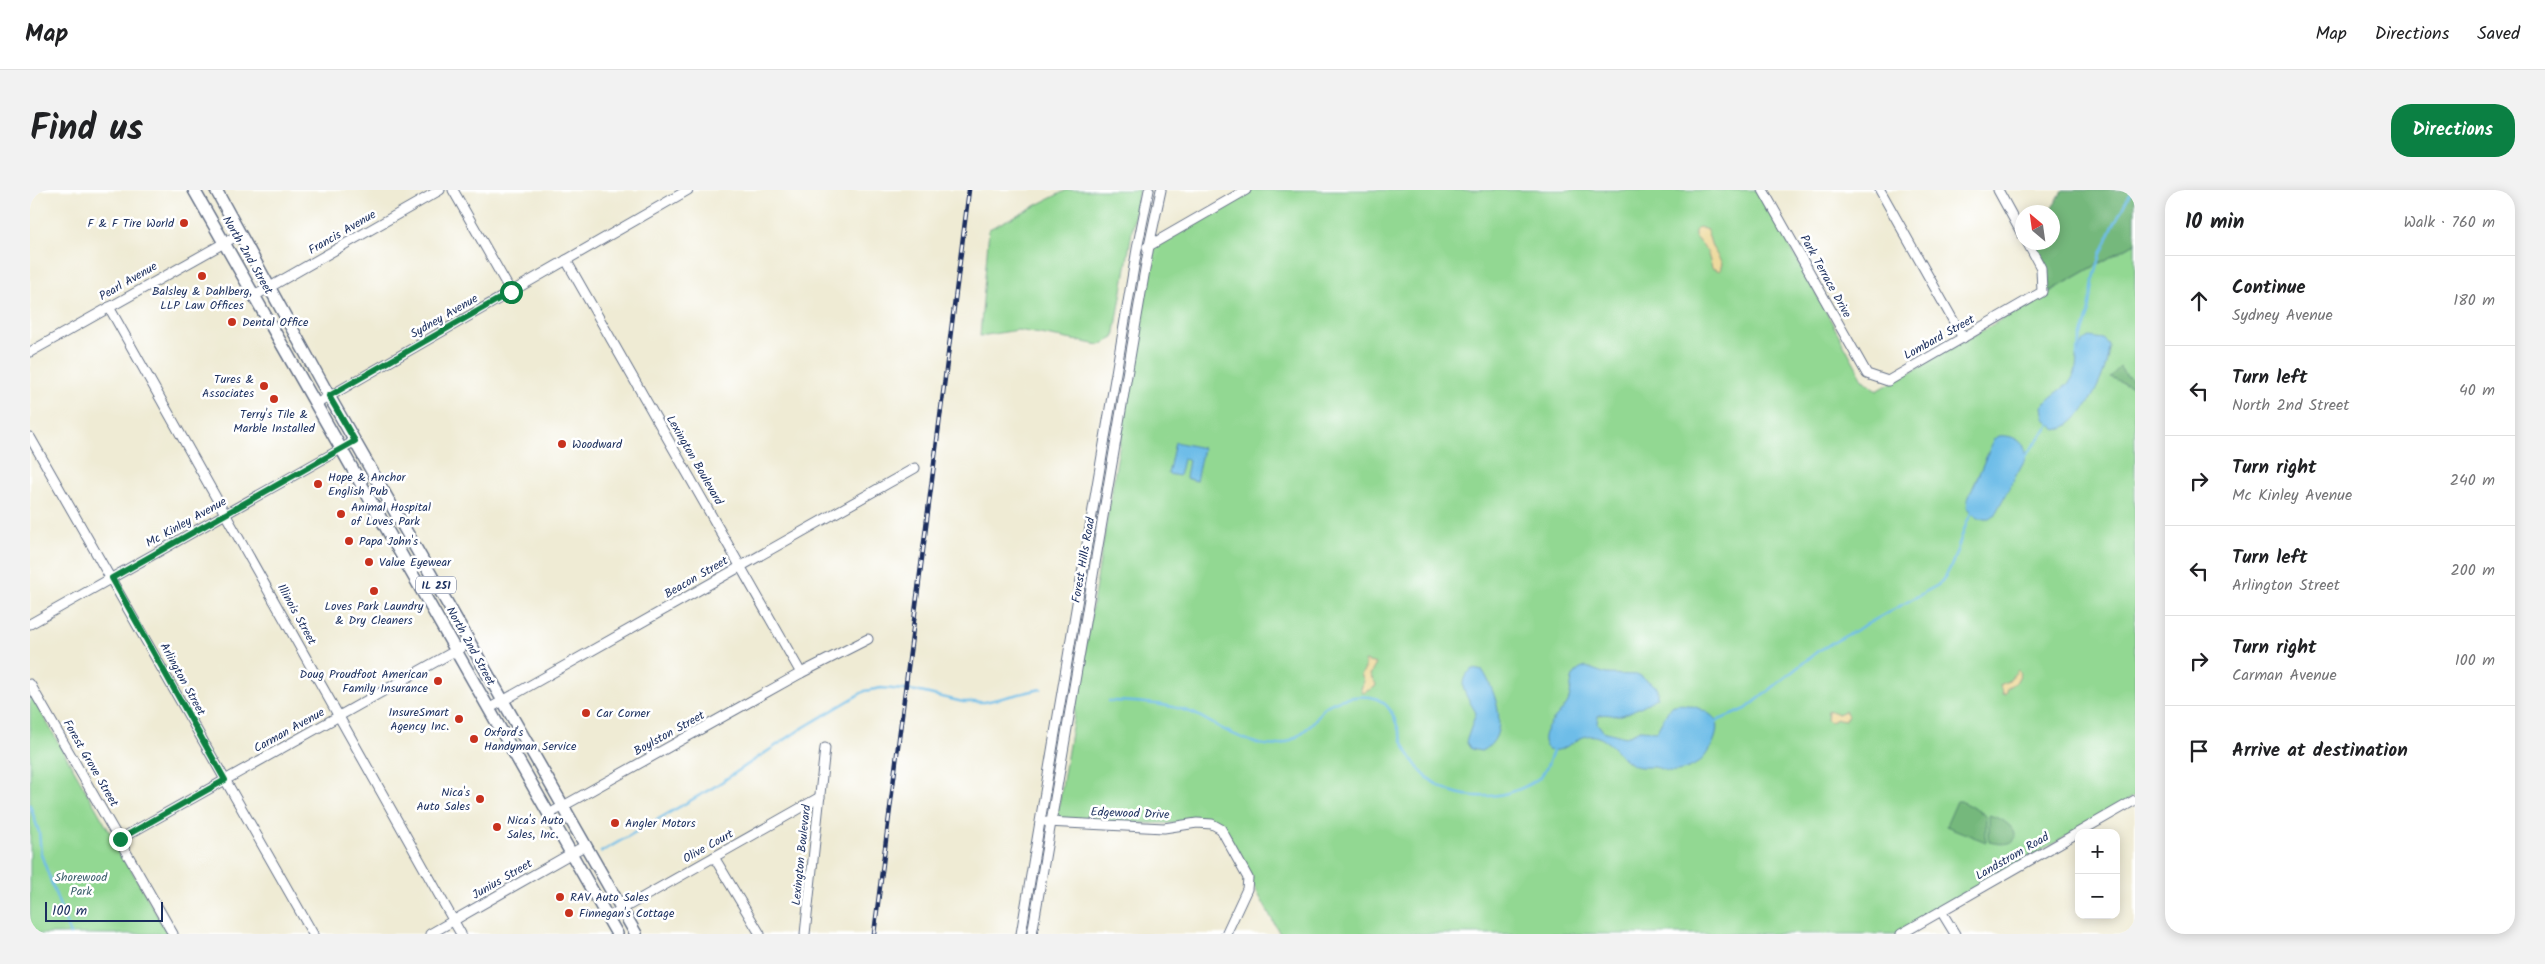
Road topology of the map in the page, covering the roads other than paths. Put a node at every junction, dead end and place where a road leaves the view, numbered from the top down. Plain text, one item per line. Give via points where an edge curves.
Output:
1 (194, 190) edge
2 (216, 190) edge
3 (440, 190) edge
4 (453, 190) edge
5 (688, 190) edge
6 (1150, 190) edge
7 (1160, 190) edge
8 (1246, 190) edge
9 (1764, 190) edge
10 (1880, 190) edge
11 (1998, 190) edge
12 (2015, 221) edge
13 (240, 234) junction
14 (224, 242) junction
15 (1149, 246) junction
16 (1137, 249) junction
17 (2031, 250) edge
18 (566, 260) junction
19 (269, 287) junction
20 (511, 292) junction
21 (256, 295) junction
22 (108, 307) junction
23 (1963, 338) junction
24 (30, 352) edge
25 (1867, 374) joint
26 (329, 396) junction
27 (316, 404) junction
28 (1111, 409) junction
29 (1122, 409) junction
30 (30, 437) edge
31 (355, 441) junction
32 (342, 448) junction
33 (1101, 465) junction
34 (1112, 467) junction
35 (915, 468) dead end
36 (226, 514) junction
37 (742, 566) junction
38 (112, 578) junction
39 (30, 624) edge
40 (868, 639) dead end
41 (469, 643) junction
42 (457, 650) junction
43 (801, 673) junction
44 (30, 684) edge
45 (503, 701) junction
46 (490, 708) junction
47 (340, 716) junction
48 (825, 748) dead end
49 (225, 780) junction
50 (820, 797) junction
51 (2135, 800) edge
52 (564, 806) junction
53 (549, 814) junction
54 (1040, 822) junction
55 (1051, 822) junction
56 (120, 839) junction
57 (586, 846) junction
58 (571, 854) junction
59 (714, 857) junction
60 (622, 909) junction
61 (1941, 911) junction
62 (608, 917) junction
63 (454, 921) junction
64 (173, 934) edge
65 (313, 934) edge
66 (430, 934) edge
67 (461, 934) edge
68 (617, 934) edge
69 (636, 934) edge
70 (760, 934) edge
71 (805, 934) edge
72 (1021, 934) edge
73 (1032, 934) edge
74 (1226, 934) edge
75 (1901, 934) edge
76 (1955, 934) edge

1 - 14 main road, North 2nd Street / IL 251
2 - 13 main road, North 2nd Street / IL 251
3 - 19 street, Francis Avenue
4 - 20 street
5 - 18 street, Sydney Avenue
6 - 16 street, Forest Hills Road
7 - 15 street, Forest Hills Road
8 - 15 street
9 - 25 street, Park Terrace Drive
10 - 23 street
11 - 12 street
13 - 14 street, Pearl Avenue
13 - 19 main road, North 2nd Street / IL 251
14 - 21 main road, North 2nd Street / IL 251
14 - 22 street, Pearl Avenue
15 - 16 street
15 - 29 street, Forest Hills Road
16 - 28 street, Forest Hills Road
17 - 23 street, Lombard Street via 2041,268 2042,292
18 - 20 street, Sydney Avenue
18 - 37 street, Lexington Boulevard
19 - 21 street, Francis Avenue
19 - 26 main road, North 2nd Street / IL 251
20 - 26 street, Sydney Avenue
21 - 27 main road, North 2nd Street / IL 251
22 - 24 street, Pearl Avenue
22 - 36 street, Illinois Street
23 - 25 street, Lombard Street via 1888,381
26 - 27 street, Sydney Avenue
26 - 31 main road, North 2nd Street / IL 251
27 - 32 main road, North 2nd Street / IL 251
28 - 29 street
28 - 33 street, Forest Hills Road
29 - 34 street, Forest Hills Road
30 - 38 street, Arlington Street
31 - 32 street, Mc Kinley Avenue
31 - 41 main road, North 2nd Street / IL 251
32 - 36 street, Mc Kinley Avenue
32 - 42 main road, North 2nd Street / IL 251
33 - 34 street
33 - 54 street, Forest Hills Road
34 - 55 street, Forest Hills Road
35 - 37 street, Beacon Street
36 - 38 street, Mc Kinley Avenue
36 - 47 street, Illinois Street
37 - 43 street, Lexington Boulevard
37 - 45 street, Beacon Street
38 - 39 street, Mc Kinley Avenue
38 - 49 street, Arlington Street
40 - 43 street, Boylston Street
41 - 42 street, Carman Avenue
41 - 45 main road, North 2nd Street / IL 251
42 - 46 main road, North 2nd Street / IL 251
42 - 47 street, Carman Avenue
43 - 52 street, Boylston Street
44 - 56 street, Forest Grove Street
45 - 46 street, Beacon Street
45 - 52 main road, North 2nd Street / IL 251
46 - 53 main road, North 2nd Street / IL 251
47 - 49 street, Carman Avenue
47 - 63 street, Illinois Street
48 - 50 street, Lexington Boulevard
49 - 56 street, Carman Avenue
49 - 65 street, Arlington Street
50 - 59 street, Olive Court
50 - 71 street, Lexington Boulevard
51 - 61 street, Landstrom Road
52 - 53 street, Boylston Street
52 - 57 main road, North 2nd Street / IL 251
53 - 58 main road, North 2nd Street / IL 251
54 - 55 street, Edgewood Drive
54 - 72 street, Forest Hills Road
55 - 73 street, Forest Hills Road
55 - 74 street, Edgewood Drive via 1164,828 1196,823 1212,824 1221,829 1248,878 1247,889
56 - 64 street, Forest Grove Street
57 - 58 street, Junius Street
57 - 60 main road, North 2nd Street / IL 251
58 - 62 main road, North 2nd Street / IL 251
58 - 63 street, Junius Street
59 - 60 street, Olive Court
59 - 70 street
60 - 62 street, Olive Court
60 - 69 main road, North 2nd Street / IL 251
61 - 75 street, Landstrom Road
61 - 76 street
62 - 68 main road, North 2nd Street / IL 251
63 - 66 street, Junius Street
63 - 67 street, Illinois Street

